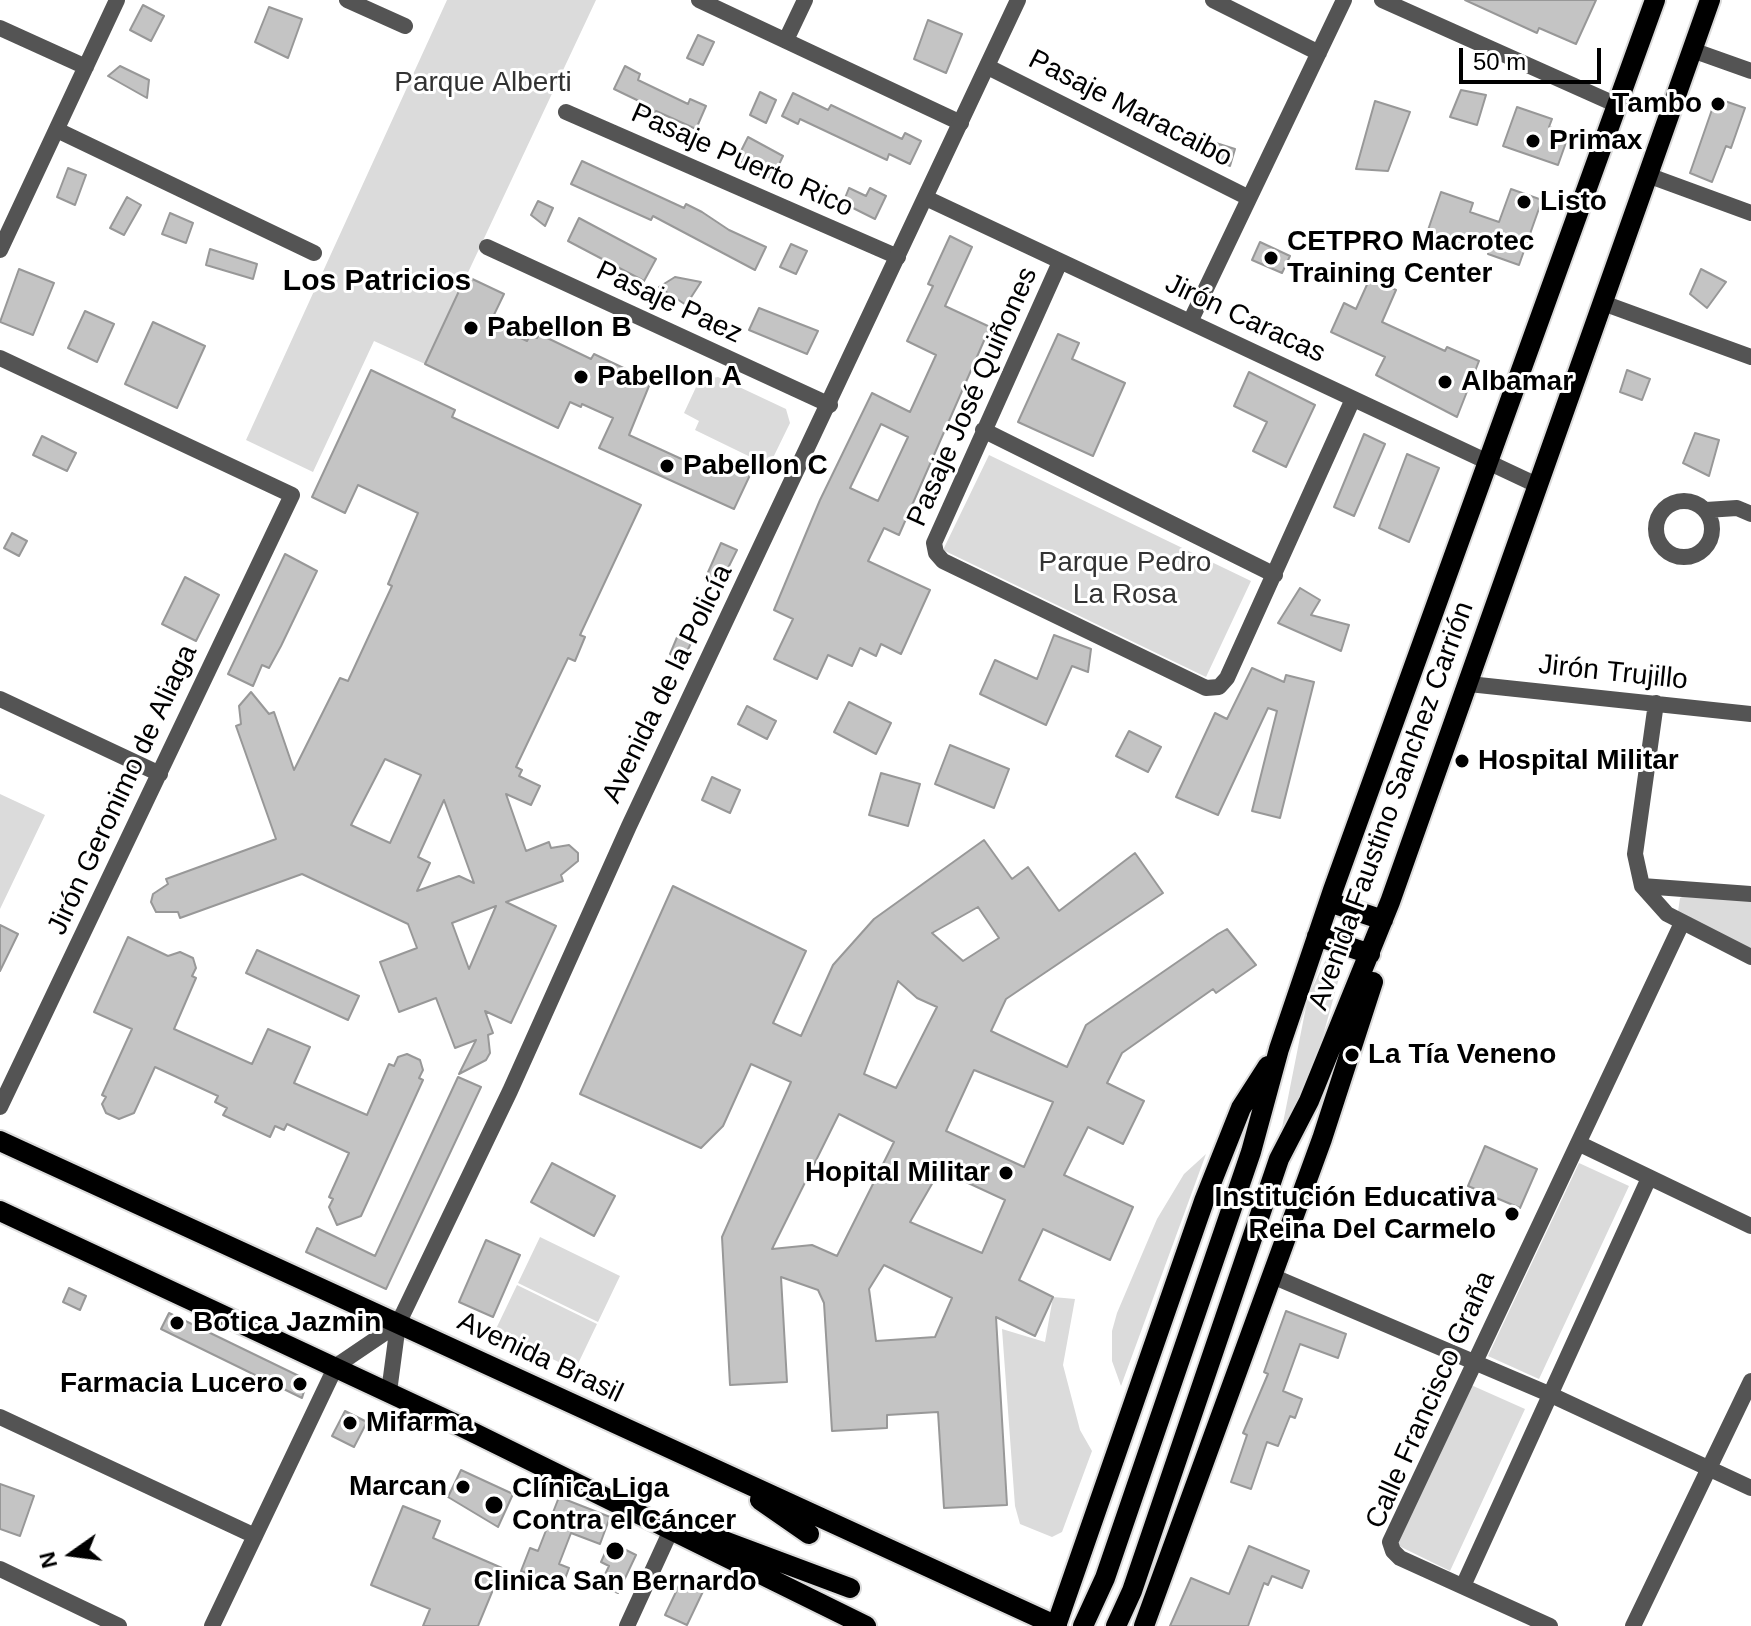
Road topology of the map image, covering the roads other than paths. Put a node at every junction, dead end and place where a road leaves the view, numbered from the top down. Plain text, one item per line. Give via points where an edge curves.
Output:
1 (117, 0) edge
2 (347, 0) edge
3 (699, 0) edge
4 (805, 0) edge
5 (1018, 0) edge
6 (1213, 0) edge
7 (1344, 0) edge
8 (1382, 0) edge
9 (1655, 0) edge
10 (1710, 0) edge
11 (405, 26) dead end
12 (0, 28) edge
13 (786, 40) junction
14 (1692, 50) junction
15 (1319, 53) junction
16 (86, 67) junction
17 (988, 67) junction
18 (1751, 71) edge
19 (1617, 105) junction
20 (566, 112) dead end
21 (961, 123) junction
22 (57, 130) junction
23 (1650, 176) junction
24 (1249, 198) junction
25 (928, 199) junction
26 (1751, 213) edge
27 (487, 247) dead end
28 (0, 250) edge
29 (314, 253) dead end
30 (898, 257) junction
31 (1060, 262) junction
32 (1603, 303) junction
33 (1190, 322) junction
34 (1751, 357) edge
35 (0, 358) edge
36 (1353, 399) junction
37 (830, 405) junction
38 (983, 430) junction
39 (1487, 462) junction
40 (1539, 486) junction
41 (1706, 510) dead end
42 (1751, 514) edge
43 (1275, 575) junction
44 (1469, 684) junction
45 (0, 699) edge
46 (1656, 703) junction
47 (1751, 714) edge
48 (160, 774) junction
49 (1642, 886) junction
50 (1751, 894) edge
51 (1329, 902) junction
52 (1383, 920) junction
53 (1682, 923) junction
54 (1317, 936) junction
55 (1370, 954) junction
56 (1751, 957) edge
57 (1279, 1049) junction
58 (0, 1107) edge
59 (0, 1141) edge
60 (1580, 1144) junction
61 (1649, 1178) junction
62 (0, 1211) edge
63 (1751, 1226) edge
64 (1272, 1276) junction
65 (398, 1324) junction
66 (1474, 1363) junction
67 (336, 1366) junction
68 (1751, 1381) edge
69 (389, 1392) junction
70 (1549, 1394) junction
71 (0, 1417) edge
72 (712, 1468) junction
73 (1709, 1468) junction
74 (1751, 1488) edge
75 (672, 1528) junction
76 (809, 1534) dead end
77 (255, 1536) junction
78 (0, 1569) edge
79 (1463, 1586) junction
80 (850, 1588) dead end
81 (119, 1626) edge
82 (212, 1626) edge
83 (627, 1626) edge
84 (866, 1626) edge
85 (1056, 1626) edge
86 (1083, 1626) edge
87 (1116, 1626) edge
88 (1144, 1626) edge
89 (1550, 1626) edge
90 (1633, 1626) edge

1 - 16 street
2 - 11 street
3 - 13 street
4 - 13 street
5 - 17 street, Avenida de la Policía
6 - 15 street
7 - 15 street
8 - 19 street
9 - 19 main road, Avenida Faustino Sanchez Carrión
10 - 14 main road, Avenida Faustino Sanchez Carrión
12 - 16 street
13 - 21 street
14 - 18 street
14 - 23 main road, Avenida Faustino Sanchez Carrión
15 - 24 street
16 - 22 street
17 - 21 street, Avenida de la Policía
17 - 24 street, Pasaje Maracaibo
19 - 39 main road, Avenida Faustino Sanchez Carrión
20 - 30 street, Pasaje Puerto Rico
21 - 25 street, Avenida de la Policía
22 - 28 street
22 - 29 street
23 - 26 street
23 - 32 main road, Avenida Faustino Sanchez Carrión
24 - 33 street
25 - 30 street, Avenida de la Policía
25 - 31 street, Jirón Caracas
27 - 37 street, Pasaje Paez
30 - 37 street, Avenida de la Policía
31 - 33 street, Jirón Caracas
31 - 38 street, Pasaje José Quiñones
32 - 34 street
32 - 40 main road, Avenida Faustino Sanchez Carrión
33 - 36 street, Jirón Caracas
35 - 48 street, Jirón Geronimo de Aliaga via 292,495
36 - 39 street, Jirón Caracas
36 - 43 street
37 - 65 street, Avenida de la Policía
38 - 43 street
38 - 43 street, Pasaje José Quiñones via 934,543 943,561 1206,688 1219,687
39 - 40 street, Jirón Caracas
39 - 51 main road, Avenida Faustino Sanchez Carrión
40 - 44 main road, Avenida Faustino Sanchez Carrión
41 - 42 street via 1737,508
44 - 46 street, Jirón Trujillo
44 - 52 main road, Avenida Faustino Sanchez Carrión
45 - 48 street
46 - 47 street, Jirón Trujillo
46 - 49 street via 1635,854
48 - 58 street, Jirón Geronimo de Aliaga
49 - 50 street
49 - 53 street via 1652,901
51 - 52 main road
51 - 54 main road, Avenida Faustino Sanchez Carrión
52 - 55 main road, Avenida Faustino Sanchez Carrión
52 - 64 main road via 1376,972
53 - 56 street
53 - 60 street, Calle Francisco Graña
54 - 55 main road
54 - 57 main road, Avenida Faustino Sanchez Carrión
55 - 87 main road, Avenida Faustino Sanchez Carrión via 1279,1159
57 - 85 main road via 1241,1108 1204,1201
57 - 86 main road, Avenida Faustino Sanchez Carrión via 1251,1152 1105,1578
59 - 65 main road, Avenida Brasil
60 - 61 street
60 - 66 street, Calle Francisco Graña
61 - 63 street
61 - 70 street
62 - 67 main road
64 - 66 street
64 - 88 main road
65 - 67 street
65 - 69 street
65 - 72 main road, Avenida Brasil
66 - 70 street
66 - 79 street, Calle Francisco Graña via 1390,1542 1393,1551
67 - 69 main road
67 - 77 street
68 - 73 street
69 - 75 main road
70 - 73 street
70 - 79 street
71 - 77 street
72 - 76 main road
72 - 85 main road, Avenida Brasil
73 - 74 street
73 - 90 street
75 - 80 main road via 695,1530
75 - 83 street
75 - 84 main road
77 - 82 street
78 - 81 street
79 - 89 street

